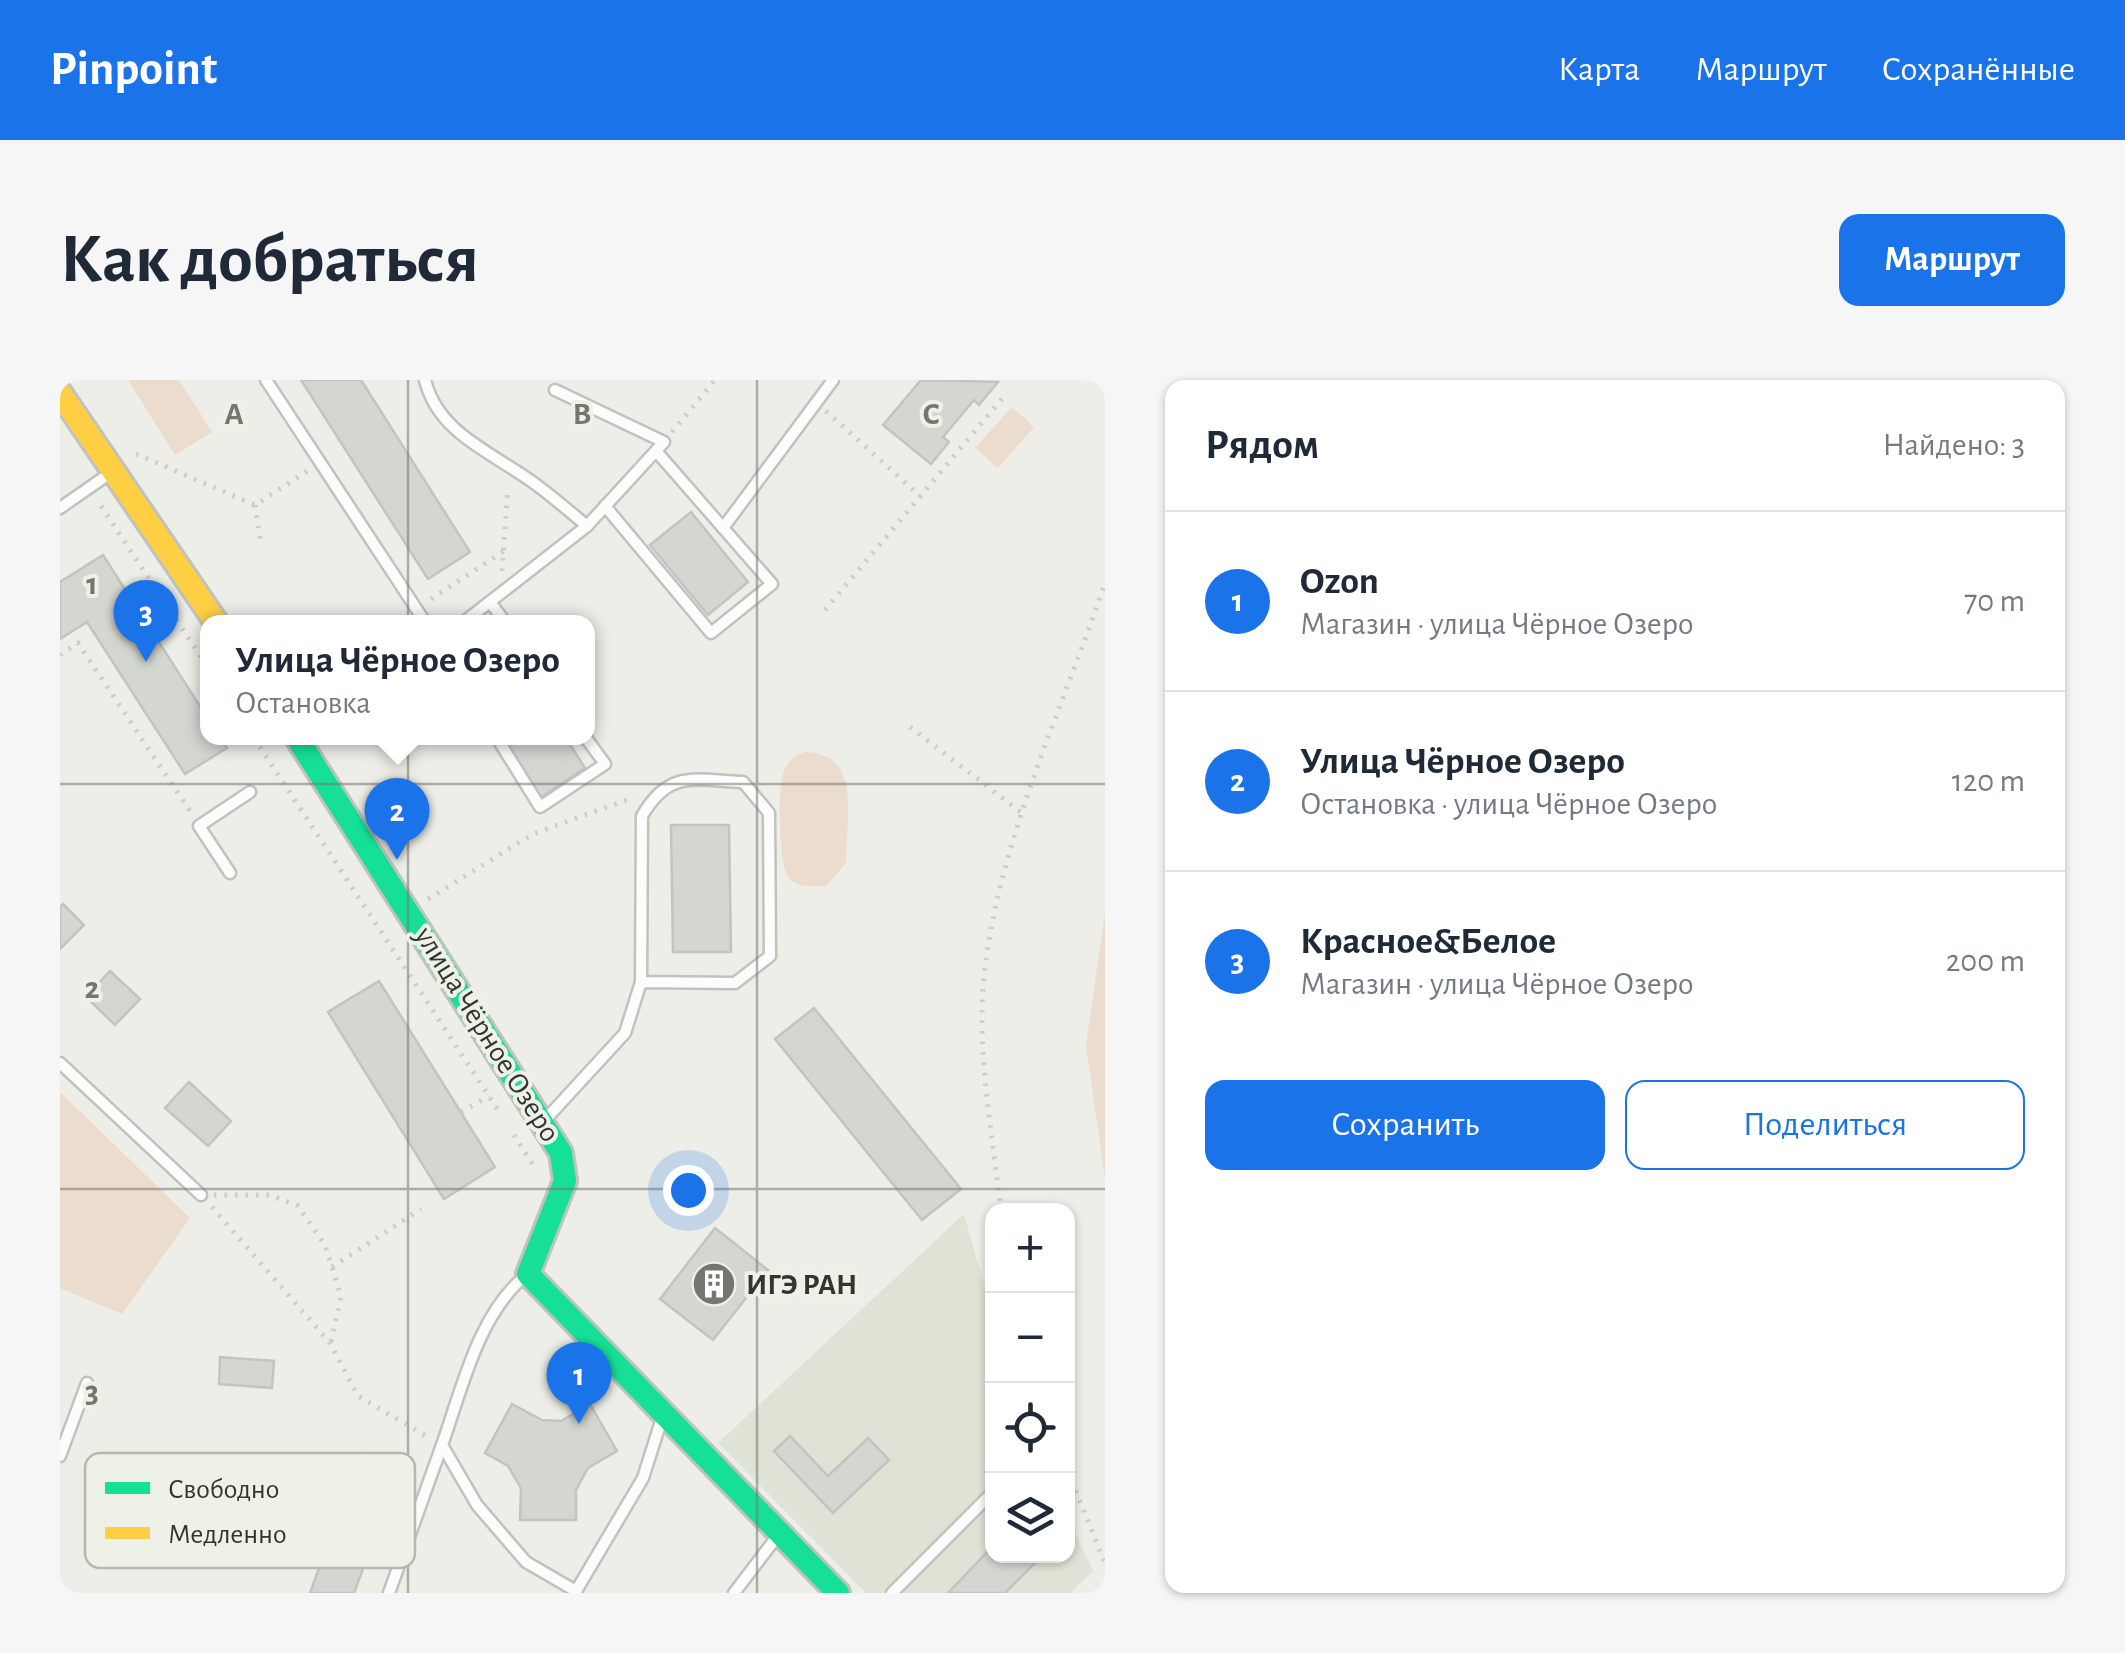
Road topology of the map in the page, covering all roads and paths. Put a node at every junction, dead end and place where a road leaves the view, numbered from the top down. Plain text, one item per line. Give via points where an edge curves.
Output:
1 (266, 380) edge
2 (425, 380) edge
3 (715, 380) edge
4 (833, 380) edge
5 (555, 390) dead end
6 (60, 393) edge
7 (1006, 394) dead end
8 (816, 402) junction
9 (660, 446) junction
10 (133, 453) dead end
11 (320, 463) junction
12 (509, 467) junction
13 (111, 473) junction
14 (89, 488) junction
15 (920, 496) junction
16 (255, 505) junction
17 (605, 506) junction
18 (60, 508) edge
19 (587, 526) junction
20 (724, 528) junction
21 (261, 544) dead end
22 (504, 551) junction
23 (1105, 583) edge
24 (500, 594) junction
25 (490, 602) junction
26 (416, 609) junction
27 (825, 610) dead end
28 (211, 615) edge
29 (420, 615) edge
30 (473, 615) edge
31 (500, 615) edge
32 (60, 654) edge
33 (200, 655) edge
34 (910, 727) dead end
35 (259, 745) edge
36 (302, 745) edge
37 (501, 745) edge
38 (591, 745) edge
39 (250, 792) dead end
40 (654, 795) junction
41 (1022, 813) junction
42 (199, 826) junction
43 (230, 873) dead end
44 (426, 900) dead end
45 (641, 982) junction
46 (60, 1063) edge
47 (489, 1096) junction
48 (461, 1112) dead end
49 (544, 1120) junction
50 (540, 1179) dead end
51 (202, 1196) junction
52 (1001, 1203) edge
53 (422, 1209) dead end
54 (332, 1267) junction
55 (528, 1274) junction
56 (330, 1342) junction
57 (86, 1383) dead end
58 (662, 1417) junction
59 (442, 1445) junction
60 (60, 1456) edge
61 (1069, 1473) edge
62 (985, 1500) edge
63 (415, 1522) edge
64 (779, 1534) junction
65 (1105, 1564) edge
66 (399, 1568) edge
67 (578, 1592) edge
68 (390, 1593) edge
69 (734, 1593) edge
70 (838, 1593) edge
71 (892, 1593) edge

1 - 11 lane
2 - 12 lane via 454,431
3 - 9 path
4 - 8 lane
5 - 9 lane
6 - 13 street
7 - 15 path
8 - 15 path
8 - 20 lane
9 - 17 lane
9 - 20 lane
10 - 16 path
11 - 16 path
11 - 26 lane
12 - 19 lane
12 - 22 path
13 - 14 lane
13 - 28 street
14 - 18 lane
14 - 33 path
15 - 27 path
16 - 21 path
17 - 19 lane
17 - 20 lane via 711,632 772,584
19 - 24 lane
22 - 24 path
22 - 26 path
23 - 41 path
24 - 25 lane
25 - 30 lane
25 - 31 lane
26 - 29 lane
32 - 42 path via 78,643
34 - 41 path
35 - 47 path
36 - 49 street, улица Чёрное Озеро
37 - 38 lane via 540,807 605,764
39 - 42 lane
40 - 44 path via 620,800 533,834
40 - 45 lane via 642,816
40 - 45 lane via 674,780 743,782 769,813 770,956 735,983
41 - 52 path via 985,963 985,1068
42 - 43 lane
45 - 49 lane via 626,1033
46 - 51 lane
47 - 48 path
47 - 50 path
49 - 55 street, улица Чёрное Озеро via 562,1153 566,1180
51 - 54 path via 268,1195 297,1206 325,1244
51 - 56 path
53 - 54 path
54 - 56 path via 341,1296
55 - 58 street
55 - 59 lane via 504,1293
56 - 59 path via 358,1396
57 - 60 lane
58 - 64 street
58 - 67 lane via 642,1478
59 - 63 lane
59 - 67 lane via 477,1506 526,1562
61 - 65 path
62 - 71 lane
64 - 69 lane
64 - 70 street
66 - 68 lane

